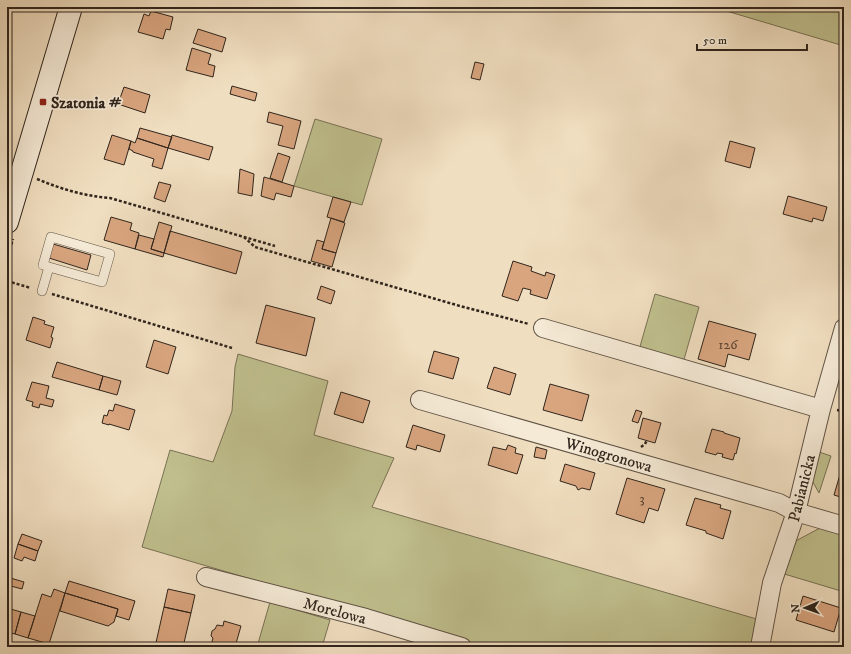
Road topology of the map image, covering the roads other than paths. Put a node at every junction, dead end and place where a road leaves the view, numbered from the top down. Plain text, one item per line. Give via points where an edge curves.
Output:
1 (71, 7) edge
2 (8, 212) edge
3 (49, 267) junction
4 (42, 291) road end
5 (543, 328) road end
6 (844, 328) edge
7 (420, 400) dead end
8 (821, 409) junction
9 (796, 512) junction
10 (844, 526) edge
11 (206, 577) dead end
12 (462, 647) edge
13 (760, 647) edge

1 - 2 main road
3 - 3 lane via 102,282 110,254 51,237 43,265
3 - 4 lane
5 - 8 street
6 - 8 street, Pabianicka
7 - 9 street, Winogronowa via 772,501
8 - 9 street, Pabianicka
9 - 10 street, Winogronowa
9 - 13 street, Pabianicka via 772,583
11 - 12 street, Morelowa via 366,618

